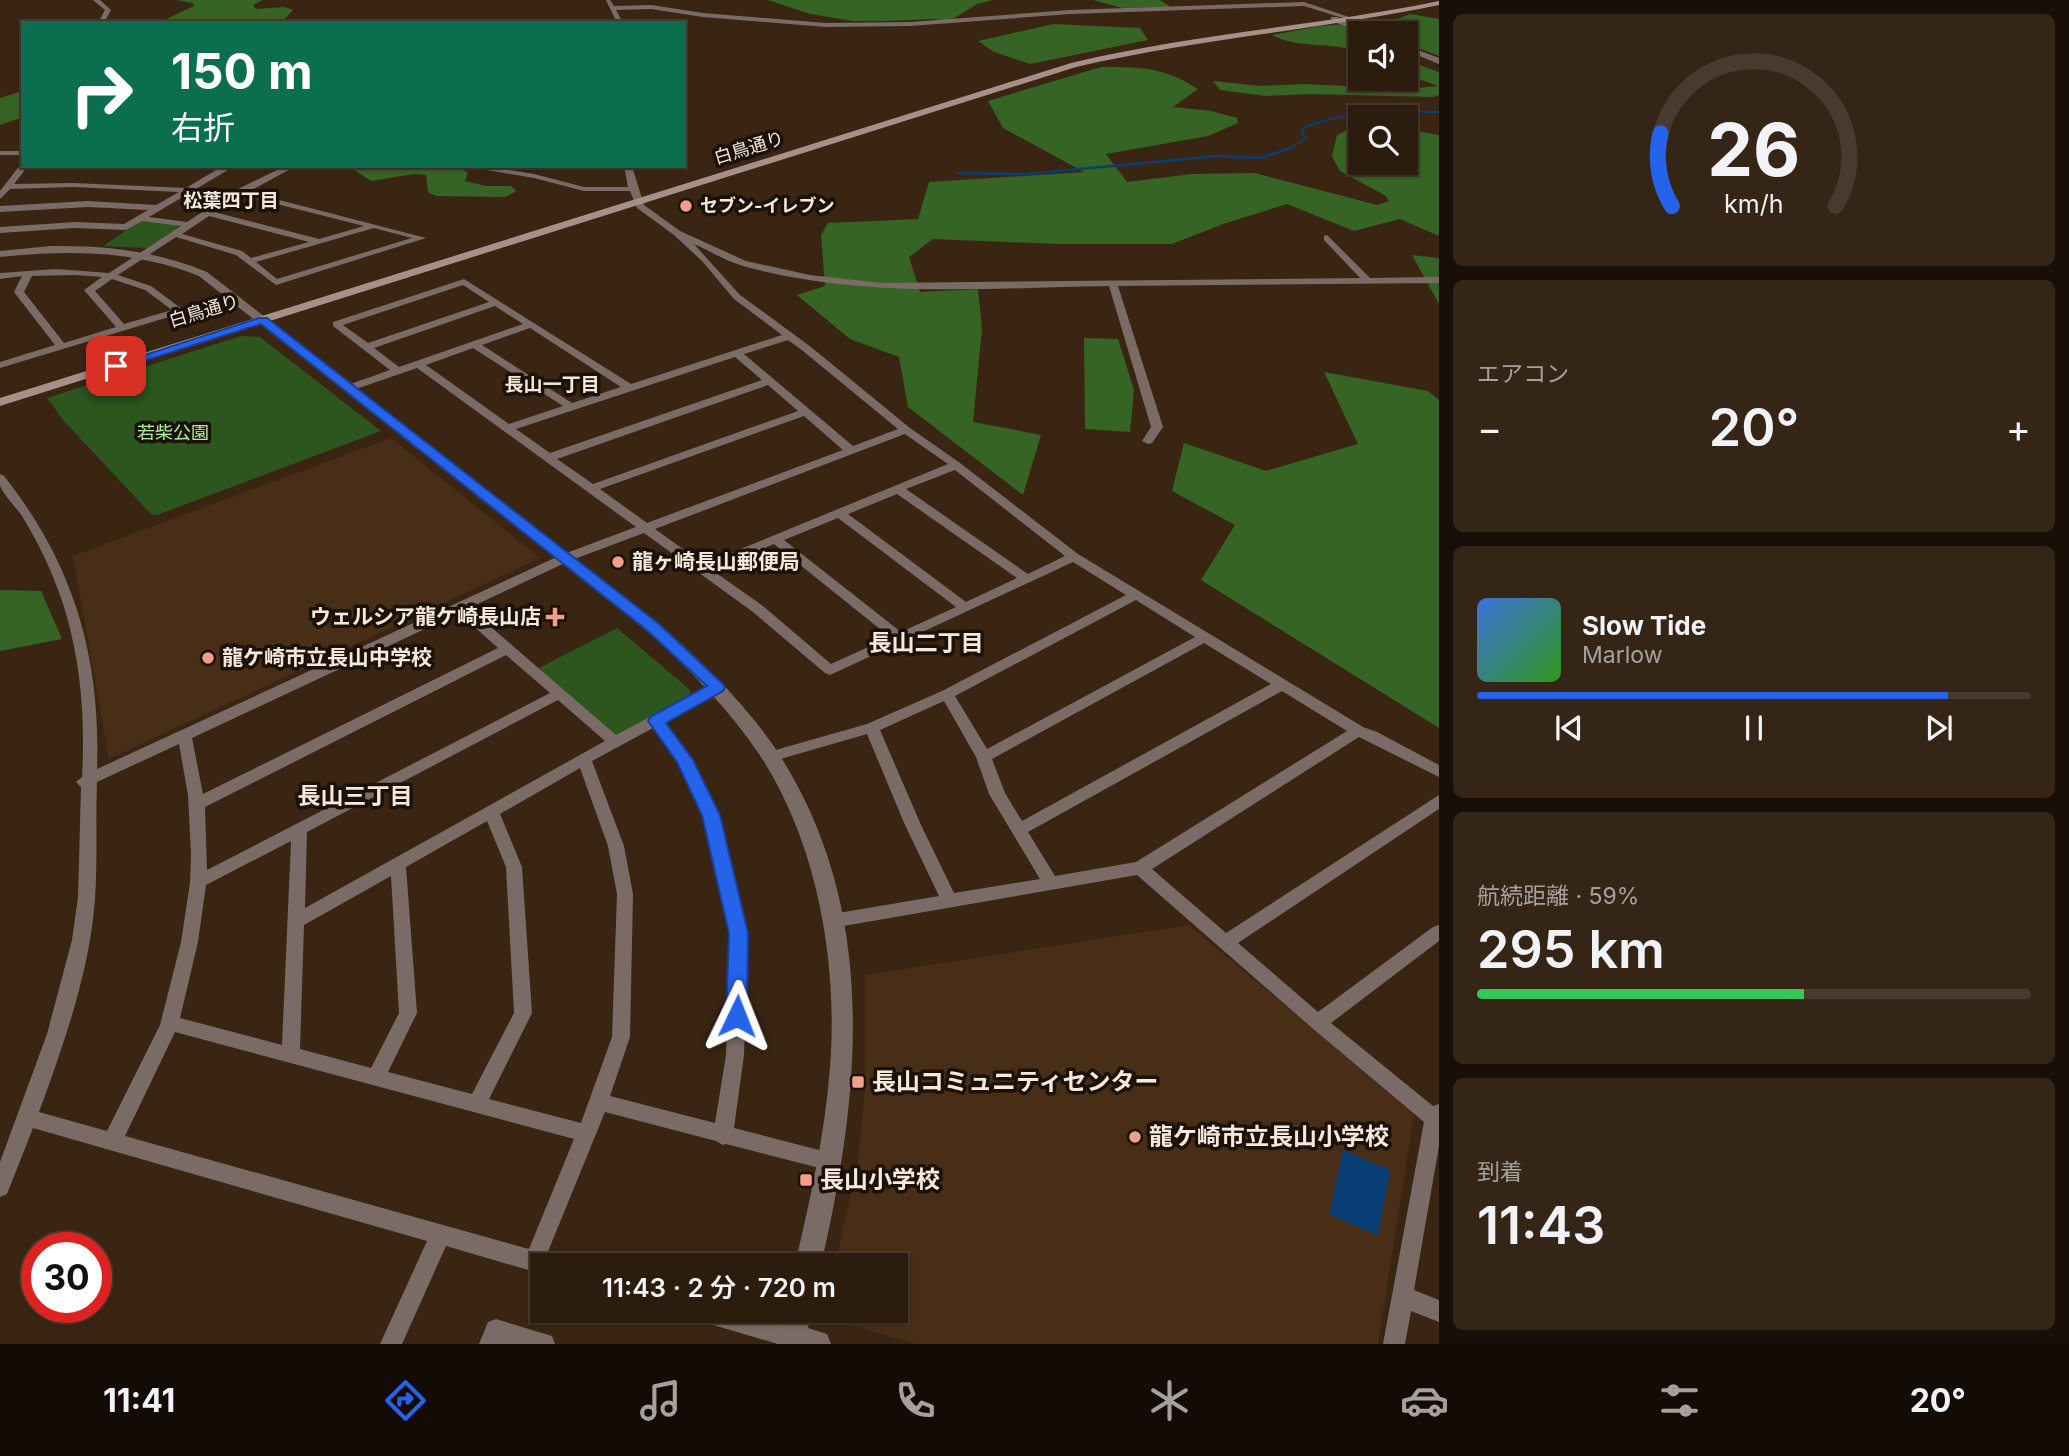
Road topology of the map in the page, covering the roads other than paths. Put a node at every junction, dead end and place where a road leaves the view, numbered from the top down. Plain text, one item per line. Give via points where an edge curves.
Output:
1 (96, 0) edge
2 (608, 0) edge
3 (1432, 0) edge
4 (1439, 3) edge
5 (612, 8) junction
6 (1340, 19) junction
7 (102, 21) edge
8 (620, 21) edge
9 (1348, 23) edge
10 (1418, 52) edge
11 (1436, 60) edge
12 (0, 153) edge
13 (21, 153) edge
14 (23, 168) edge
15 (225, 168) edge
16 (288, 168) edge
17 (480, 168) edge
18 (628, 168) edge
19 (8, 187) junction
20 (187, 190) junction
21 (239, 192) junction
22 (635, 195) junction
23 (0, 197) edge
24 (157, 208) junction
25 (0, 209) edge
26 (207, 213) junction
27 (141, 218) junction
28 (188, 225) junction
29 (374, 226) junction
30 (0, 230) edge
31 (677, 233) junction
32 (174, 234) junction
33 (1327, 239) dead end
34 (319, 242) junction
35 (0, 254) edge
36 (142, 255) junction
37 (250, 261) junction
38 (28, 274) junction
39 (0, 276) edge
40 (108, 276) junction
41 (1439, 280) edge
42 (1369, 282) junction
43 (1113, 284) junction
44 (495, 303) junction
45 (259, 317) junction
46 (530, 325) junction
47 (122, 328) junction
48 (789, 336) junction
49 (474, 344) junction
50 (62, 347) junction
51 (366, 347) junction
52 (736, 353) junction
53 (419, 364) junction
54 (0, 365) edge
55 (398, 371) junction
56 (770, 381) junction
57 (630, 387) junction
58 (349, 388) junction
59 (0, 394) edge
60 (0, 402) edge
61 (571, 407) junction
62 (806, 412) junction
63 (507, 428) junction
64 (906, 430) junction
65 (1148, 441) dead end
66 (852, 451) junction
67 (548, 458) junction
68 (956, 465) junction
69 (0, 479) edge
70 (590, 489) junction
71 (898, 489) junction
72 (839, 513) junction
73 (643, 528) junction
74 (775, 539) junction
75 (1074, 556) junction
76 (565, 558) junction
77 (702, 569) junction
78 (1027, 579) junction
79 (1134, 596) junction
80 (460, 607) junction
81 (965, 607) junction
82 (900, 638) junction
83 (1203, 638) junction
84 (507, 649) junction
85 (1281, 685) junction
86 (717, 687) junction
87 (559, 694) junction
88 (947, 694) junction
89 (656, 721) junction
90 (872, 728) junction
91 (1358, 731) junction
92 (184, 734) junction
93 (615, 743) junction
94 (769, 757) junction
95 (984, 757) junction
96 (584, 759) junction
97 (1439, 772) edge
98 (87, 780) junction
99 (1439, 801) edge
100 (198, 803) junction
101 (491, 811) junction
102 (299, 830) junction
103 (1019, 830) junction
104 (398, 864) junction
105 (1140, 868) junction
106 (199, 881) junction
107 (1050, 882) junction
108 (949, 900) junction
109 (296, 921) junction
110 (832, 921) junction
111 (1439, 932) edge
112 (1225, 943) junction
113 (170, 1023) junction
114 (1318, 1023) junction
115 (291, 1054) junction
116 (375, 1079) junction
117 (478, 1102) junction
118 (598, 1102) junction
119 (1436, 1116) edge
120 (26, 1117) junction
121 (585, 1133) junction
122 (723, 1136) junction
123 (112, 1141) junction
124 (831, 1162) junction
125 (0, 1187) edge
126 (440, 1236) junction
127 (544, 1253) edge
128 (811, 1253) edge
129 (530, 1260) edge
130 (1401, 1296) junction
131 (1439, 1311) edge
132 (753, 1323) edge
133 (799, 1334) edge
134 (391, 1344) edge
135 (490, 1344) edge
136 (544, 1344) edge
137 (1394, 1344) edge

1 - 7 street via 108,10
2 - 5 street
3 - 6 main road, 白鳥通り
4 - 6 main road, 白鳥通り
5 - 6 street via 651,7 826,25 1304,4
5 - 8 street
6 - 9 street
6 - 22 main road, 白鳥通り via 1205,37 1073,65
10 - 11 street
12 - 13 street
14 - 19 street
15 - 20 street
16 - 21 street
17 - 22 street
18 - 22 street
19 - 20 street
19 - 23 street
20 - 24 street
21 - 26 street
21 - 29 street
22 - 31 street via 646,212
22 - 45 main road, 白鳥通り
24 - 25 street via 88,204
24 - 27 street
26 - 28 street
26 - 34 street
27 - 28 street
27 - 30 street via 126,227
28 - 32 street
29 - 34 street
29 - 37 street via 422,238 276,282
31 - 43 street via 743,263 838,282 881,286
31 - 48 street via 737,297
32 - 36 street
32 - 37 street via 239,253
33 - 42 street
34 - 37 street
35 - 36 street via 65,250
36 - 40 street
36 - 45 street via 203,274
38 - 39 street
38 - 40 street
38 - 50 street via 19,292
40 - 47 street via 89,290
40 - 47 street via 147,288 179,311
41 - 42 street
42 - 43 street
43 - 65 street via 1157,428
44 - 46 street
44 - 51 street
44 - 51 street via 464,282 336,324
45 - 58 street
45 - 59 main road, 白鳥通り
45 - 60 main road, 白鳥通り
46 - 49 street
46 - 57 street
47 - 50 street
48 - 52 street
48 - 64 street
49 - 53 street
49 - 61 street
50 - 54 street
51 - 55 street
52 - 56 street
52 - 57 street
53 - 55 street
53 - 63 street
55 - 58 street
56 - 62 street
56 - 67 street
57 - 61 street
58 - 76 street
61 - 63 street
62 - 66 street
62 - 70 street
63 - 67 street
64 - 66 street
64 - 68 street
66 - 73 street
67 - 70 street
68 - 71 street
68 - 75 street
69 - 98 street via 51,556 74,614 88,685
70 - 73 street
71 - 72 street
71 - 78 street
72 - 74 street
72 - 81 street
73 - 76 street
73 - 77 street
74 - 77 street
74 - 82 street
75 - 78 street
75 - 79 street
76 - 80 street
76 - 86 street via 679,649
77 - 82 street via 830,670
78 - 81 street
79 - 83 street
79 - 88 street
80 - 84 street
80 - 92 street
81 - 82 street
83 - 85 street
83 - 95 street
84 - 87 street
84 - 100 street
85 - 91 street
85 - 103 street
86 - 89 street
86 - 94 street
87 - 93 street
87 - 102 street
88 - 90 street
88 - 95 street
89 - 93 street
89 - 122 street via 685,760 711,815 739,933 734,1055
90 - 94 street
90 - 108 street
91 - 97 street
91 - 105 street
92 - 98 street
92 - 100 street
93 - 96 street
94 - 110 street via 796,804
95 - 103 street via 997,794
96 - 101 street
96 - 118 street via 616,846 626,905 621,1037
98 - 120 street via 81,937
99 - 112 street
100 - 106 street
101 - 104 street
101 - 117 street via 514,867 523,1013
102 - 106 street
102 - 109 street
103 - 107 street
104 - 109 street
104 - 116 street via 408,1013
105 - 107 street
105 - 112 street
106 - 113 street via 194,926
107 - 108 street
108 - 110 street
109 - 115 street
110 - 124 street via 839,961 842,1064
111 - 114 street
112 - 114 street
113 - 115 street
113 - 123 street
114 - 119 street
115 - 116 street
116 - 117 street
117 - 121 street
118 - 121 street
118 - 122 street
119 - 130 street
120 - 123 street
120 - 125 street
121 - 127 street
122 - 124 street
123 - 126 street
124 - 128 street
126 - 129 street
126 - 134 street
130 - 131 street
130 - 137 street
132 - 133 street
135 - 136 street via 496,1330

